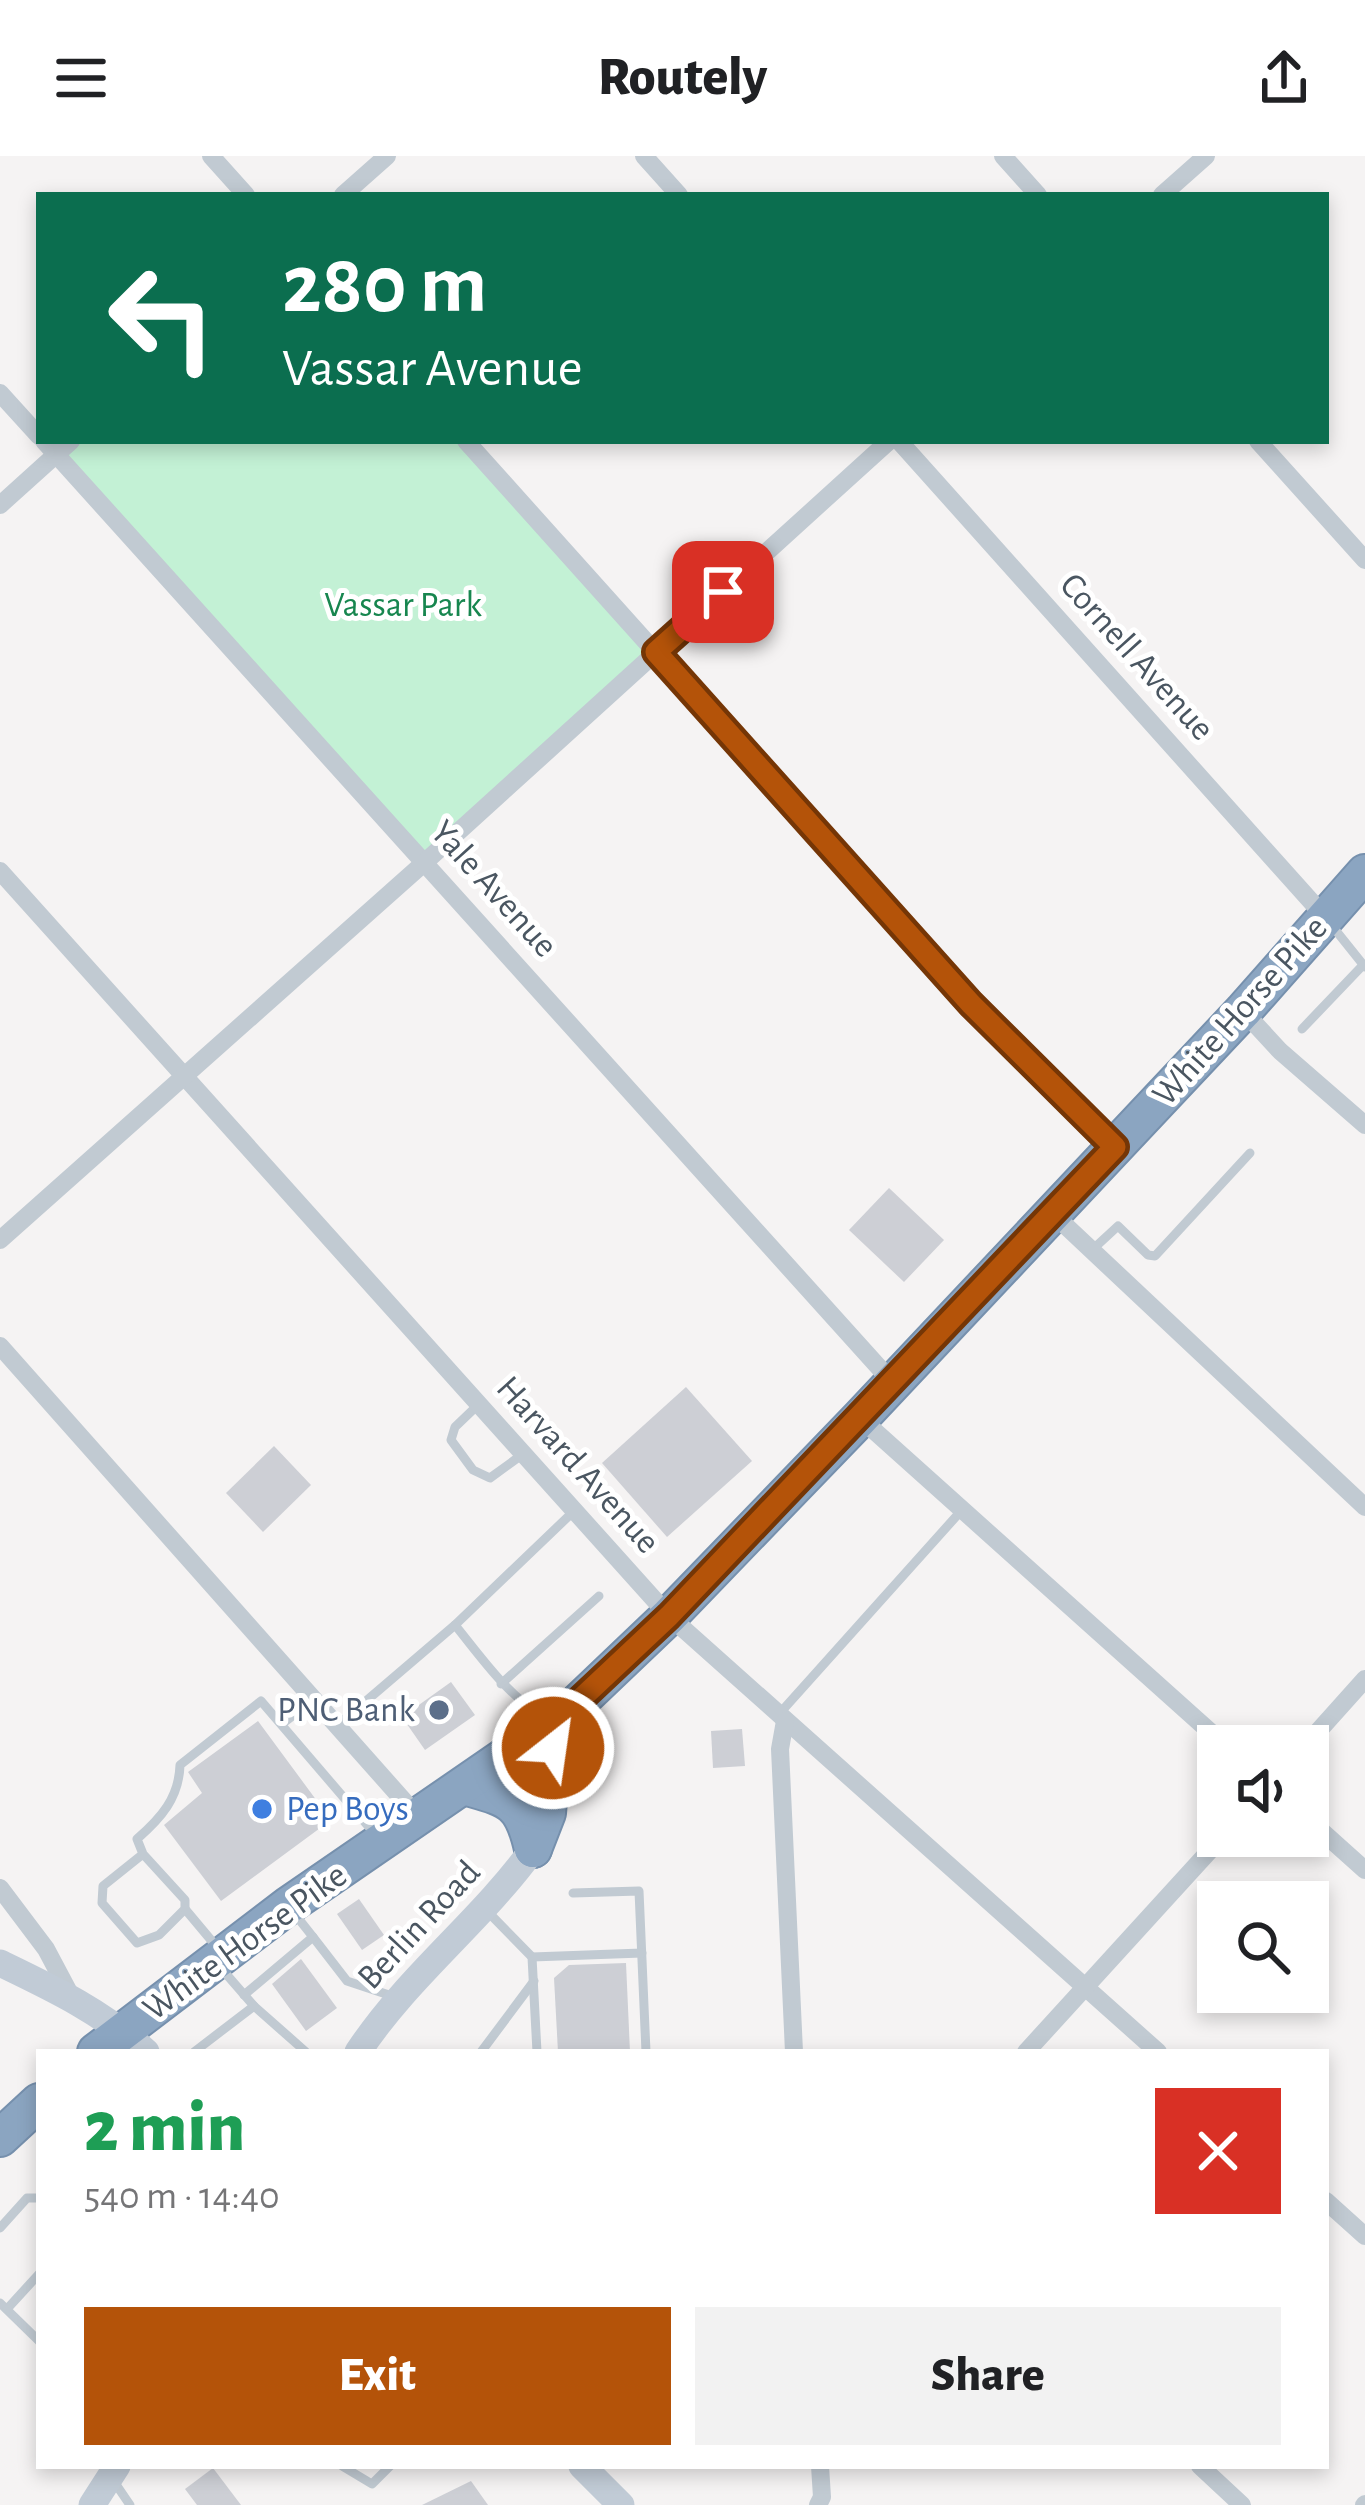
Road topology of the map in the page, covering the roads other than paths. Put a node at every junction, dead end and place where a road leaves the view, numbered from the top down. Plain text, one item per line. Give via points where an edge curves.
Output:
1 (211, 156) edge
2 (387, 156) edge
3 (644, 156) edge
4 (1003, 156) edge
5 (1206, 156) edge
6 (243, 192) edge
7 (346, 192) edge
8 (676, 192) edge
9 (1035, 192) edge
10 (1165, 192) edge
11 (0, 393) edge
12 (36, 427) edge
13 (52, 444) edge
14 (54, 444) edge
15 (469, 444) edge
16 (887, 444) edge
17 (902, 444) edge
18 (1261, 444) edge
19 (0, 505) edge
20 (1365, 560) edge
21 (656, 652) junction
22 (425, 862) junction
23 (0, 871) edge
24 (1365, 873) edge
25 (1326, 918) junction
26 (1364, 966) edge
27 (1244, 1011) junction
28 (1302, 1029) dead end
29 (185, 1077) junction
30 (1365, 1125) edge
31 (1115, 1147) junction
32 (1250, 1154) dead end
33 (1051, 1212) junction
34 (0, 1240) edge
35 (1092, 1250) junction
36 (0, 1346) edge
37 (893, 1383) junction
38 (479, 1404) junction
39 (860, 1418) junction
40 (523, 1454) junction
41 (1365, 1508) edge
42 (575, 1511) junction
43 (961, 1511) junction
44 (599, 1595) dead end
45 (669, 1616) junction
46 (455, 1625) junction
47 (1365, 1678) edge
48 (501, 1684) junction
49 (315, 1699) junction
50 (782, 1718) junction
51 (281, 1724) junction
52 (554, 1724) junction
53 (338, 1725) junction
54 (1202, 1725) edge
55 (1324, 1725) edge
56 (464, 1786) junction
57 (419, 1818) junction
58 (1329, 1838) edge
59 (382, 1843) junction
60 (533, 1849) junction
61 (143, 1854) junction
62 (1203, 1857) edge
63 (1365, 1870) edge
64 (0, 1888) edge
65 (573, 1893) dead end
66 (289, 1905) junction
67 (484, 1908) junction
68 (185, 1909) junction
69 (313, 1937) junction
70 (642, 1953) junction
71 (532, 1957) junction
72 (220, 1958) junction
73 (0, 1963) edge
74 (533, 1981) junction
75 (1083, 1986) junction
76 (244, 1995) junction
77 (397, 1997) junction
78 (72, 1998) junction
79 (254, 2006) junction
80 (122, 2045) edge
81 (198, 2049) edge
82 (303, 2049) edge
83 (360, 2049) edge
84 (483, 2049) edge
85 (537, 2049) edge
86 (646, 2049) edge
87 (794, 2049) edge
88 (1029, 2049) edge
89 (1155, 2049) edge
90 (36, 2198) edge
91 (1329, 2204) edge
92 (0, 2228) edge
93 (1365, 2236) edge
94 (36, 2277) edge
95 (3, 2306) edge
96 (36, 2338) edge
97 (347, 2469) edge
98 (387, 2469) edge
99 (585, 2469) edge
100 (820, 2469) edge
101 (1203, 2469) edge
102 (115, 2472) edge
103 (824, 2502) edge
104 (92, 2505) edge
105 (130, 2505) edge
106 (621, 2505) edge
107 (1243, 2505) edge

1 - 6 street
2 - 7 street
3 - 8 street
4 - 9 street
5 - 10 street
11 - 12 street, Yale Avenue
13 - 19 street
14 - 22 street, Yale Avenue
15 - 21 street
16 - 21 street
17 - 25 street, Cornell Avenue
18 - 20 street
21 - 22 street
21 - 31 street via 971,1004
22 - 29 street
22 - 37 street, Yale Avenue
23 - 29 street, Harvard Avenue
24 - 25 highway, White Horse Pike
25 - 26 lane
25 - 27 highway, White Horse Pike
26 - 28 lane
27 - 30 street
27 - 31 highway, White Horse Pike
29 - 34 street
29 - 38 street, Harvard Avenue
31 - 33 highway, White Horse Pike
32 - 35 lane via 1156,1256 1118,1226
33 - 35 street
33 - 37 highway, White Horse Pike
35 - 41 street
36 - 49 street
37 - 39 highway, White Horse Pike
38 - 40 street, Harvard Avenue
38 - 40 lane via 451,1440 473,1470 490,1478
39 - 43 street
39 - 45 highway, White Horse Pike
40 - 42 street, Harvard Avenue
42 - 45 street, Harvard Avenue
42 - 46 lane
43 - 50 lane
43 - 54 street
44 - 48 lane
45 - 50 street, Harvard Avenue
45 - 52 highway, White Horse Pike
46 - 48 lane
46 - 53 lane
47 - 55 street
48 - 52 lane
49 - 51 lane
49 - 53 street
50 - 75 street, Harvard Avenue
50 - 87 street
51 - 59 lane
51 - 61 lane via 261,1701 180,1765 170,1804 137,1839
52 - 56 highway, White Horse Pike
52 - 60 highway via 547,1813
53 - 57 street
56 - 57 highway, White Horse Pike
56 - 60 highway via 512,1802
57 - 59 highway, White Horse Pike
58 - 63 street
59 - 66 highway, White Horse Pike
60 - 67 street, Berlin Road
61 - 68 lane
61 - 68 lane via 103,1886 102,1903 136,1942 159,1934
62 - 75 street
64 - 78 street
65 - 70 lane via 639,1891
66 - 69 lane
66 - 72 highway, White Horse Pike
67 - 71 lane
67 - 77 street, Berlin Road
68 - 72 lane
69 - 76 lane
69 - 77 lane via 347,1981
70 - 71 lane
70 - 86 lane
71 - 74 lane
72 - 76 lane
72 - 80 highway, White Horse Pike
73 - 78 street
74 - 84 lane
74 - 85 lane
75 - 88 street
75 - 89 street, Harvard Avenue
76 - 79 lane
77 - 83 street, Berlin Road
78 - 80 street
79 - 81 lane
79 - 82 lane
90 - 92 lane
91 - 93 street
94 - 95 lane
95 - 96 lane
97 - 98 lane via 372,2484
99 - 106 street
100 - 103 street
101 - 107 street
102 - 104 street
102 - 105 lane

